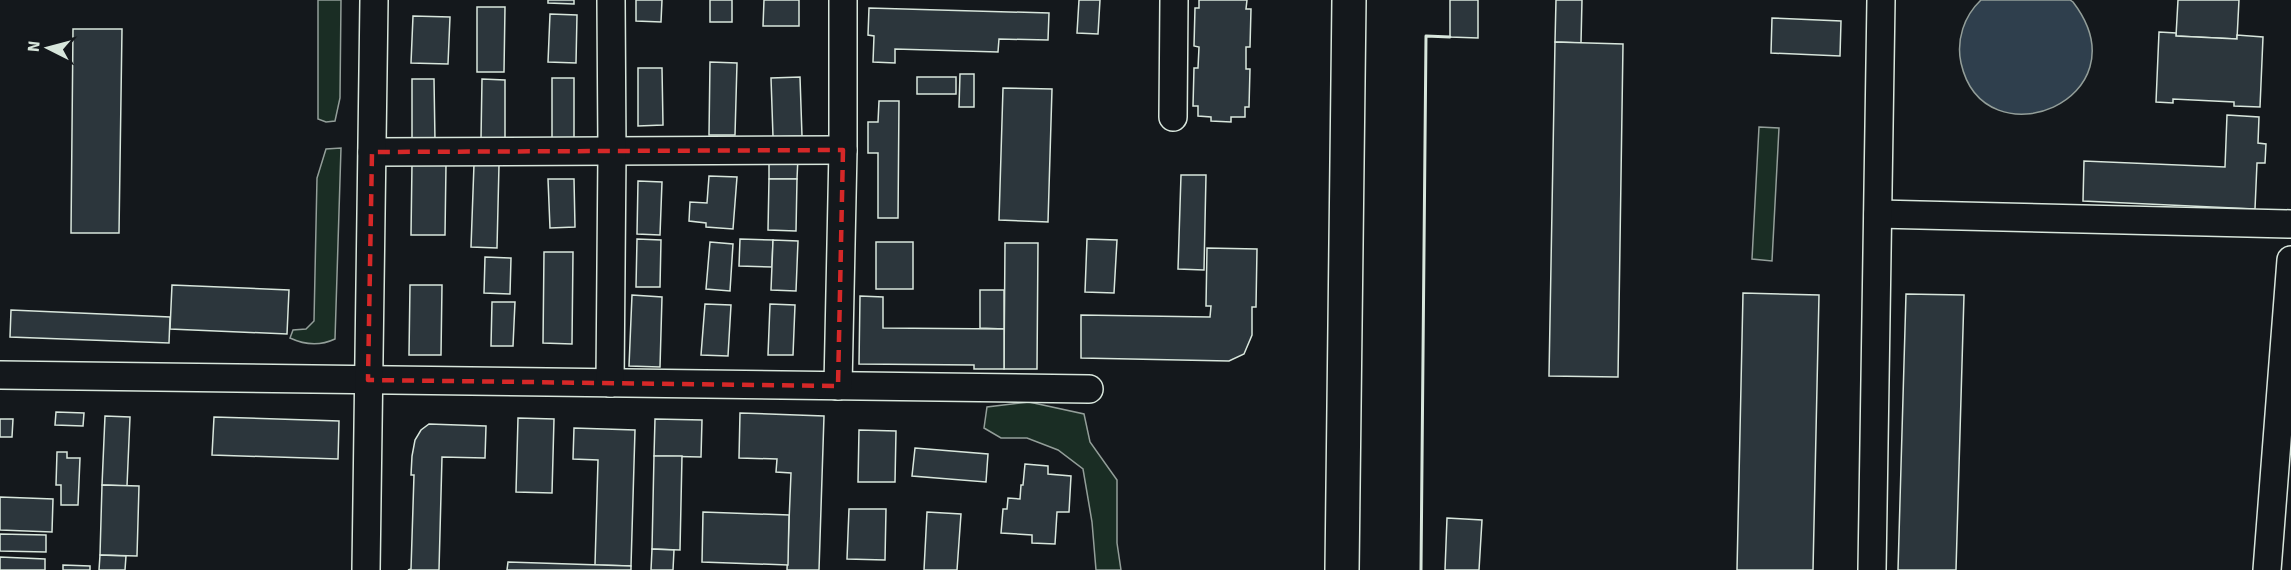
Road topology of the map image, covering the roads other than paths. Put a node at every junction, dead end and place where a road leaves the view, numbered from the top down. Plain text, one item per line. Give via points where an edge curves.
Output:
1 (374, 0) edge
2 (611, 0) edge
3 (843, 0) edge
4 (1174, 0) edge
5 (1349, 0) edge
6 (1881, 0) edge
7 (1173, 117) dead end
8 (843, 150) junction
9 (372, 152) junction
10 (612, 152) junction
11 (1878, 214) junction
12 (2291, 224) edge
13 (2291, 260) edge
14 (2288, 330) edge
15 (0, 375) edge
16 (368, 380) junction
17 (610, 383) junction
18 (838, 386) junction
19 (1089, 389) dead end
20 (2284, 442) edge
21 (366, 570) edge
22 (1342, 570) edge
23 (1872, 570) edge
24 (2267, 570) edge

1 - 9 street
2 - 10 street
3 - 8 street
4 - 7 street
5 - 22 highway
6 - 11 street
8 - 10 street
8 - 18 street
9 - 10 street
9 - 16 street
10 - 17 street
11 - 12 street
11 - 23 street
13 - 14 street
14 - 20 street
15 - 16 street
16 - 17 street
16 - 21 street
17 - 18 street
18 - 19 street
20 - 24 street

